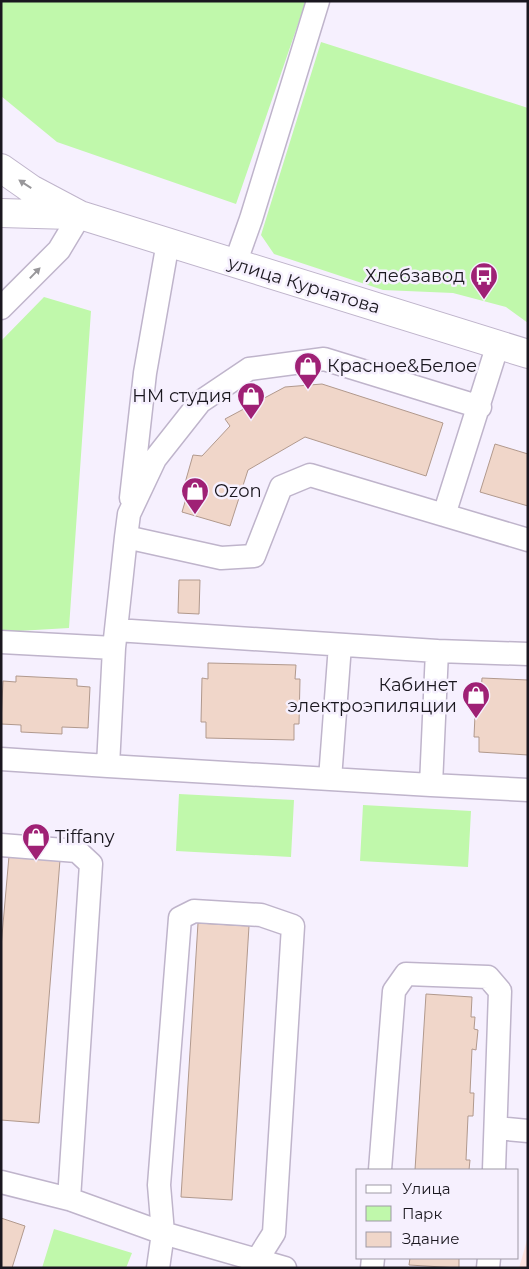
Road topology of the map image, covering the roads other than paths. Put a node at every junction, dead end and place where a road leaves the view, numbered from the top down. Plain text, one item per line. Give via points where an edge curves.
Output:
1 (318, 1) edge
2 (1, 168) edge
3 (1, 213) edge
4 (80, 215) junction
5 (168, 242) junction
6 (235, 264) junction
7 (1, 308) edge
8 (498, 344) junction
9 (528, 354) edge
10 (480, 408) junction
11 (129, 514) junction
12 (444, 515) junction
13 (126, 537) junction
14 (528, 540) edge
15 (115, 639) junction
16 (1, 642) edge
17 (340, 645) junction
18 (438, 651) junction
19 (528, 654) edge
20 (1, 759) edge
21 (108, 766) junction
22 (330, 780) junction
23 (431, 785) junction
24 (528, 790) edge
25 (1, 845) edge
26 (496, 1128) junction
27 (528, 1131) edge
28 (380, 1169) edge
29 (494, 1169) edge
30 (1, 1182) edge
31 (69, 1199) junction
32 (163, 1233) junction
33 (257, 1260) junction
34 (158, 1268) edge
35 (285, 1268) edge

1 - 6 lane
4 -> 2 main road, улица Курчатова
3 - 4 main road, улица Курчатова
4 - 5 main road, улица Курчатова
7 -> 4 lane via 59,250
5 - 6 main road, улица Курчатова
5 - 11 lane via 145,373
6 - 8 main road, улица Курчатова
8 - 9 main road, улица Курчатова
8 - 10 lane
10 - 11 lane via 324,359 249,368 200,402 155,459
10 - 12 lane
11 - 13 lane
12 - 13 lane via 310,475 281,487 254,556 221,558
12 - 14 lane
13 - 15 lane
15 - 16 lane
15 - 17 lane
15 - 21 lane
17 - 18 lane
17 - 22 lane
18 - 19 lane
18 - 23 lane
20 - 21 lane
21 - 22 lane
22 - 23 lane
23 - 24 lane
25 - 31 lane via 77,851 91,864
26 - 27 lane
26 - 28 lane via 500,990 488,977 406,974 394,991
26 - 29 lane
30 - 31 lane
31 - 32 lane
32 - 33 lane
32 - 33 lane via 159,1185 180,918 194,911 261,916 293,926 274,1233
32 - 34 lane
33 - 35 lane

